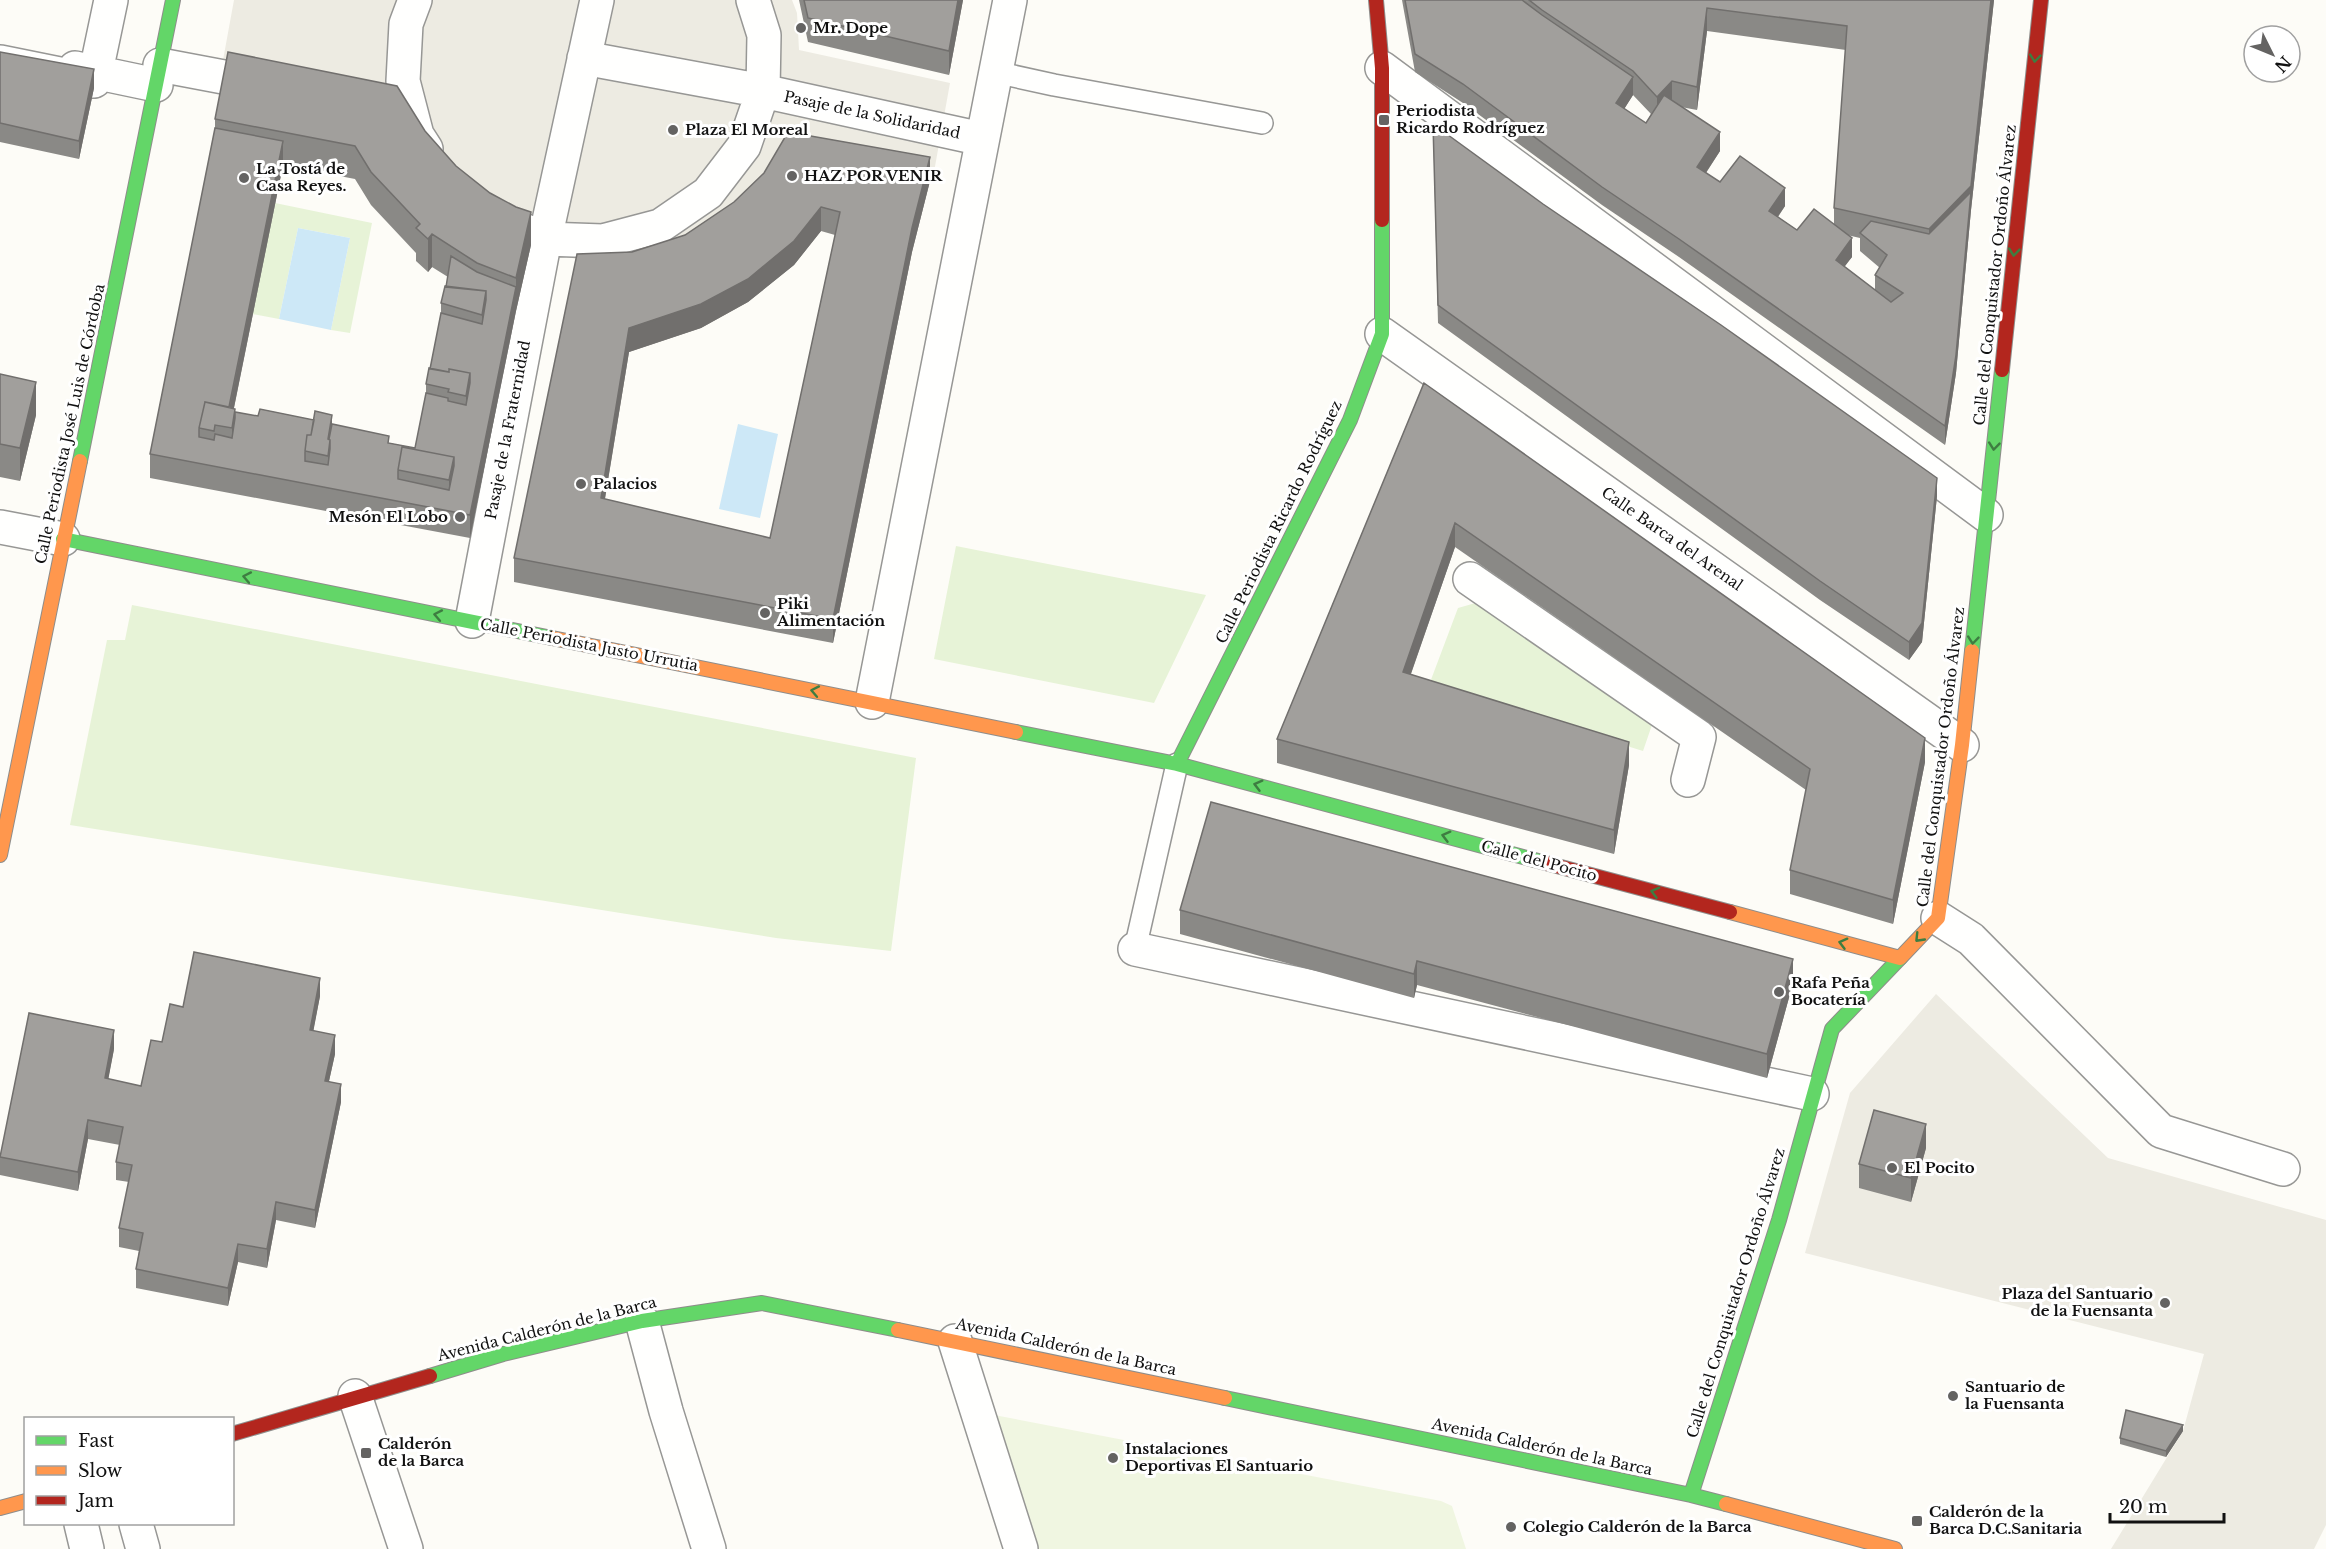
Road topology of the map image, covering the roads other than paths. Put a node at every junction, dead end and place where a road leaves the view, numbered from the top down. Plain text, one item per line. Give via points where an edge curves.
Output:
1 (111, 0) edge
2 (173, 0) edge
3 (415, 0) edge
4 (597, 0) edge
5 (753, 0) edge
6 (1010, 0) edge
7 (1376, 0) edge
8 (2041, 0) edge
9 (0, 54) edge
10 (584, 58) junction
11 (0, 62) edge
12 (1382, 68) junction
13 (96, 72) junction
14 (996, 72) junction
15 (158, 75) junction
16 (297, 91) edge
17 (763, 91) junction
18 (378, 107) edge
19 (412, 114) junction
20 (1262, 123) dead end
21 (982, 139) junction
22 (442, 173) edge
23 (466, 197) edge
24 (545, 239) junction
25 (1382, 334) junction
26 (1986, 515) junction
27 (0, 527) edge
28 (63, 539) junction
29 (1470, 579) dead end
30 (472, 621) junction
31 (872, 702) junction
32 (1962, 745) junction
33 (1177, 764) junction
34 (1688, 780) dead end
35 (0, 855) edge
36 (1938, 918) junction
37 (1135, 949) joint
38 (1900, 958) junction
39 (1812, 1094) junction
40 (2283, 1169) dead end
41 (642, 1321) junction
42 (955, 1341) junction
43 (355, 1396) junction
44 (234, 1433) edge
45 (1691, 1495) junction
46 (24, 1502) edge
47 (0, 1508) edge
48 (81, 1525) edge
49 (136, 1525) edge
50 (87, 1549) edge
51 (143, 1549) edge
52 (406, 1549) edge
53 (709, 1549) edge
54 (1021, 1549) edge
55 (1895, 1549) edge

1 - 13 street
2 - 15 street, Calle Periodista José Luis de Córdoba
3 - 19 street via 406,24 403,81
4 - 10 street
5 - 17 street via 764,35
6 - 14 street
7 - 12 street, Calle Periodista Ricardo Rodríguez
8 -> 26 street, Calle del Conquistador Ordoño Álvarez
9 - 13 street
10 - 17 street
10 - 24 street
11 - 13 street via 94,81
12 - 25 street, Calle Periodista Ricardo Rodríguez
12 - 26 street
13 - 15 street
14 - 20 lane
14 - 21 street
15 - 16 street
15 - 28 street, Calle Periodista José Luis de Córdoba
17 - 21 street, Pasaje de la Solidaridad
17 - 24 street via 744,146 708,193 660,226 603,241
18 - 19 street
19 - 22 street via 417,135
21 - 31 street
23 - 24 street via 492,218
24 - 30 street, Pasaje de la Fraternidad
25 - 32 street, Calle Barca del Arenal
25 - 33 street, Calle Periodista Ricardo Rodríguez via 1350,420
26 -> 32 street, Calle del Conquistador Ordoño Álvarez
27 - 28 street, Calle Periodista Justo Urrutia
30 -> 28 street, Calle Periodista Justo Urrutia
28 - 35 street, Calle Periodista José Luis de Córdoba
29 - 34 street via 1699,737
31 -> 30 street, Calle Periodista Justo Urrutia
31 - 33 street, Calle Periodista Justo Urrutia
32 - 36 street, Calle del Conquistador Ordoño Álvarez
33 - 37 lane
38 -> 33 street, Calle del Pocito
36 -> 38 street, Calle del Conquistador Ordoño Álvarez
36 - 40 street via 1971,939 2161,1131
37 - 39 street
38 - 39 street, Calle del Conquistador Ordoño Álvarez via 1832,1029
39 - 45 street, Calle del Conquistador Ordoño Álvarez via 1779,1220
41 - 42 street, Avenida Calderón de la Barca via 762,1303
41 - 43 street, Avenida Calderón de la Barca via 503,1354
41 - 53 street
42 - 45 street, Avenida Calderón de la Barca
42 - 54 street
43 - 44 street, Avenida Calderón de la Barca
43 - 52 street
45 - 55 street, Avenida Calderón de la Barca
46 - 47 street
48 - 50 street
49 - 51 street

